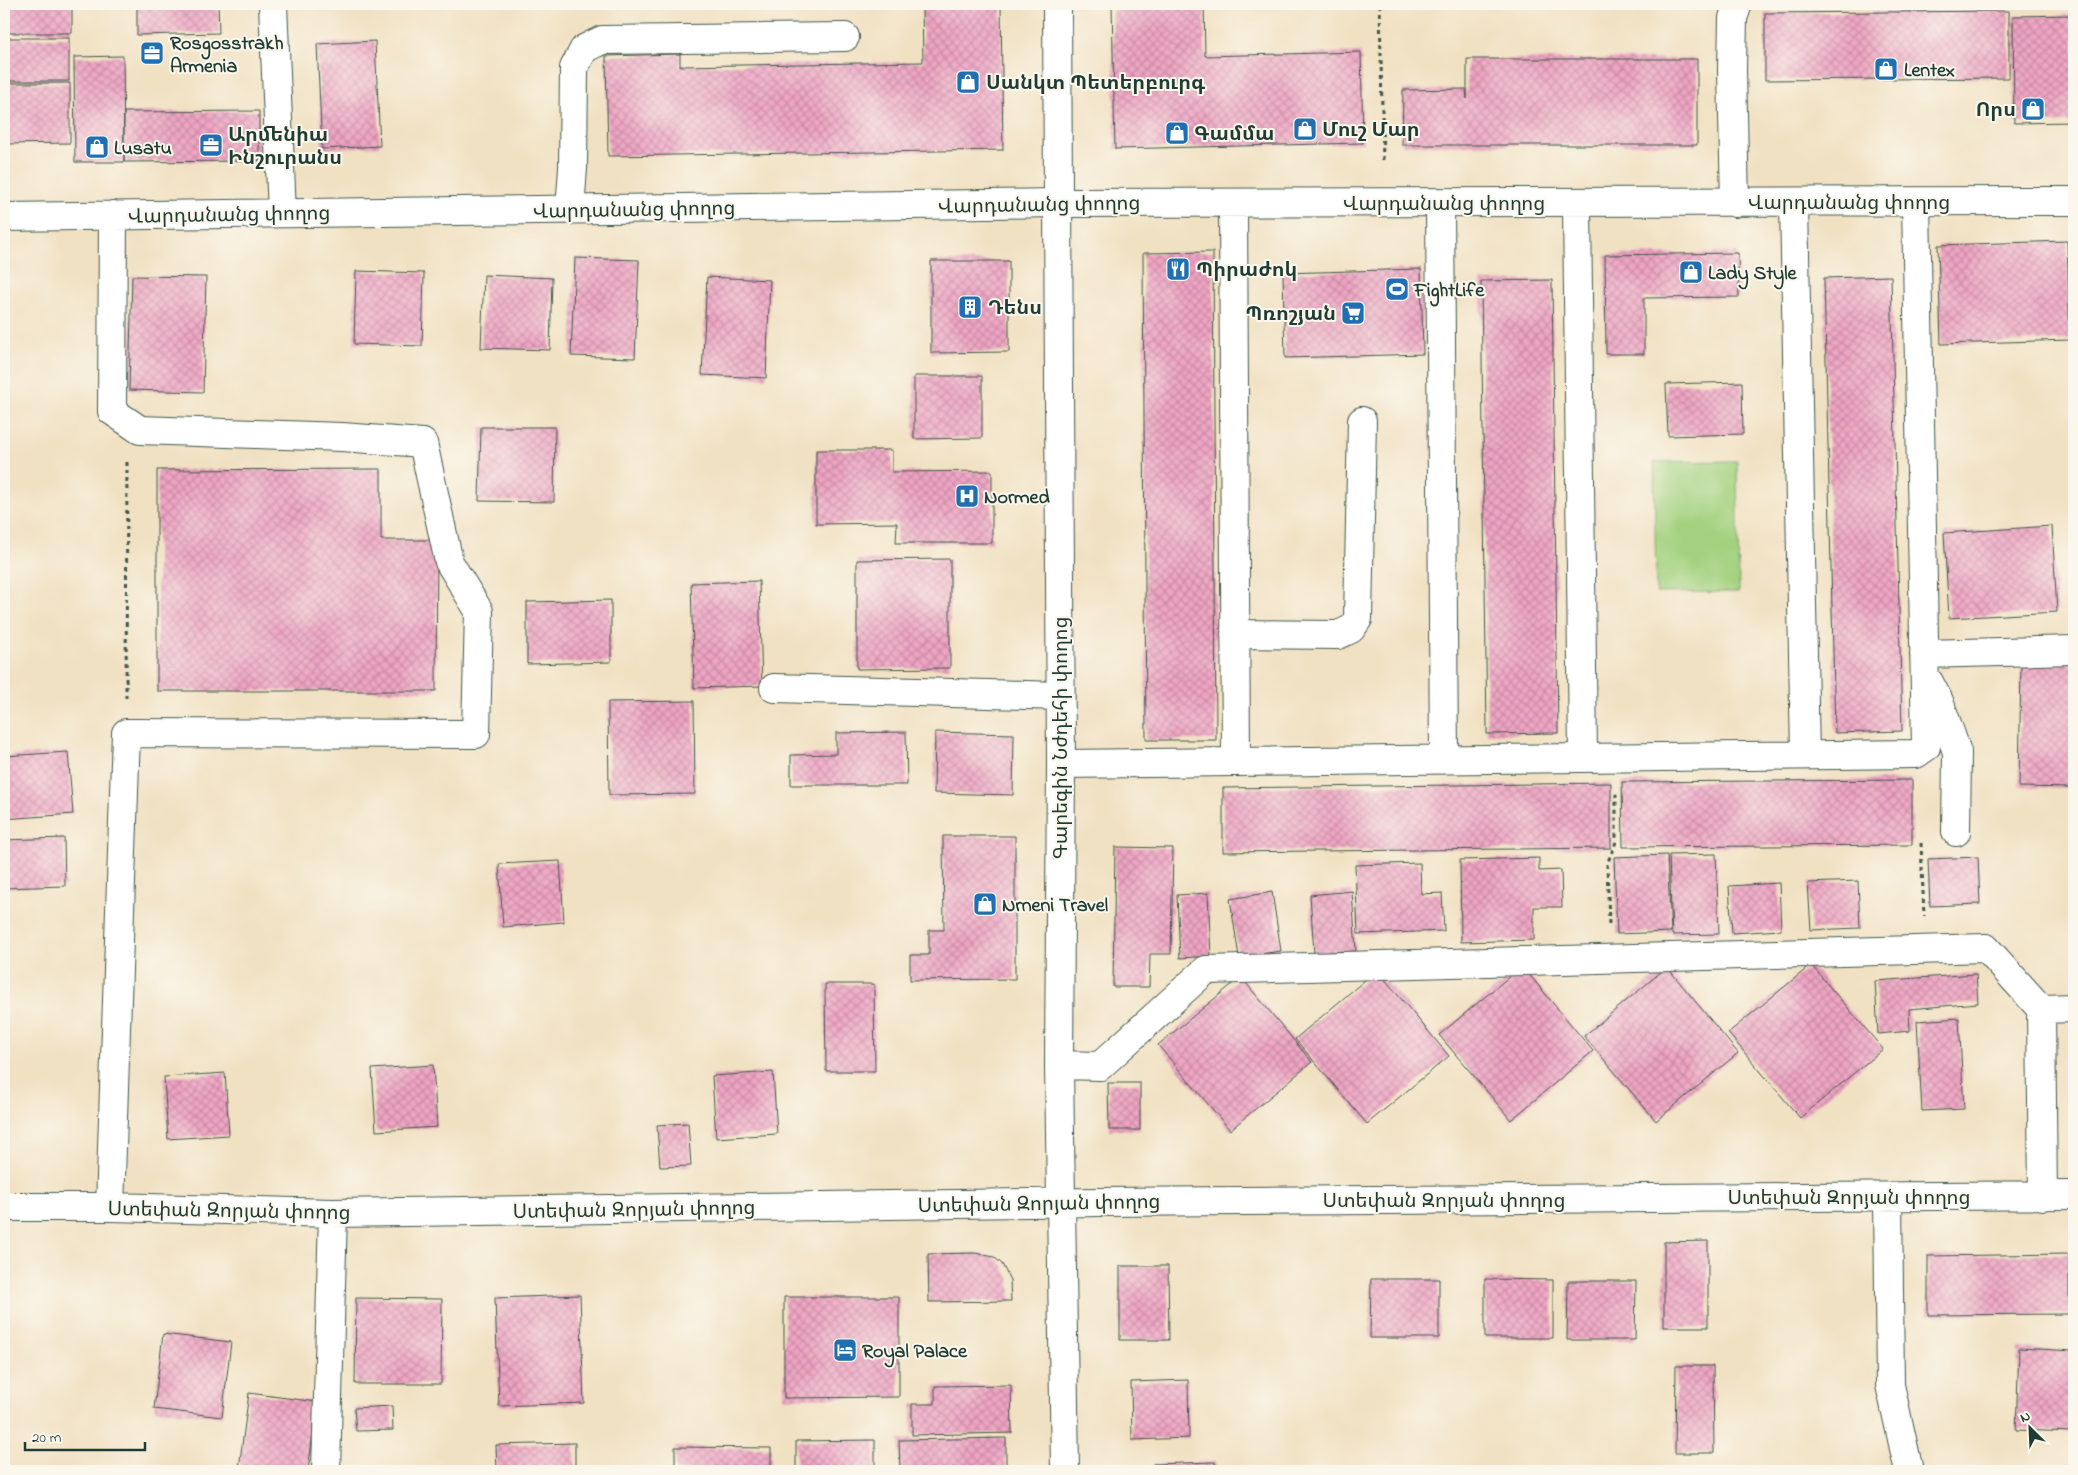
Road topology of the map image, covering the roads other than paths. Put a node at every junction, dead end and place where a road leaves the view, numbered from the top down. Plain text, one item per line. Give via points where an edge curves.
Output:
1 (273, 4) edge
2 (1057, 4) edge
3 (1738, 4) edge
4 (846, 37) dead end
5 (2074, 201) edge
6 (1916, 202) junction
7 (1059, 203) junction
8 (1233, 203) junction
9 (1440, 203) junction
10 (1577, 203) junction
11 (1735, 203) junction
12 (1794, 203) junction
13 (570, 210) junction
14 (282, 213) junction
15 (113, 215) junction
16 (4, 217) edge
17 (1362, 421) dead end
18 (1235, 634) junction
19 (2074, 650) edge
20 (1924, 664) junction
21 (774, 688) dead end
22 (1060, 696) junction
23 (1805, 755) junction
24 (1583, 758) junction
25 (1444, 759) junction
26 (1236, 762) junction
27 (1061, 764) junction
28 (1956, 832) dead end
29 (2074, 1008) edge
30 (2041, 1009) junction
31 (1059, 1065) junction
32 (2074, 1195) edge
33 (2043, 1196) junction
34 (1888, 1197) junction
35 (1061, 1203) junction
36 (4, 1207) edge
37 (110, 1207) junction
38 (333, 1213) junction
39 (326, 1471) edge
40 (1065, 1471) edge
41 (1909, 1471) edge

1 - 14 street
2 - 7 street, Գարեգին Նժդեհի փողոց
3 - 11 street via 1733,18 1732,70
4 - 13 street via 602,40 584,49 574,68
5 - 6 street, Վարդանանց փողոց
6 - 12 street, Վարդանանց փողոց
6 - 20 street
7 - 8 street, Վարդանանց փողոց
7 - 13 street, Վարդանանց փողոց
7 - 22 street, Գարեգին Նժդեհի փողոց
8 - 9 street, Վարդանանց փողոց
8 - 18 street
9 - 10 street, Վարդանանց փողոց
9 - 25 street
10 - 11 street, Վարդանանց փողոց
10 - 24 street
11 - 12 street, Վարդանանց փողոց
12 - 23 street
13 - 14 street, Վարդանանց փողոց
14 - 15 street, Վարդանանց փողոց
15 - 16 street, Վարդանանց փողոց
15 - 37 street via 112,411 140,430 424,443 449,562 478,610 476,734 126,733
17 - 18 street via 1358,619 1351,628 1338,635
18 - 26 street
19 - 20 street
20 - 23 street via 1926,747 1916,754
20 - 28 street via 1957,752
21 - 22 street
22 - 27 street, Գարեգին Նժդեհի փողոց
23 - 24 street
24 - 25 street
25 - 26 street
26 - 27 street
27 - 31 street, Գարեգին Նժդեհի փողոց
29 - 30 street
30 - 31 street via 1986,948 1206,970 1100,1066
30 - 33 street
31 - 35 street, Գարեգին Նժդեհի փողոց
32 - 33 street, Ստեփան Զորյան փողոց
33 - 34 street, Ստեփան Զորյան փողոց
34 - 35 street, Ստեփան Զորյան փողոց
34 - 41 street via 1890,1385
35 - 38 street, Ստեփան Զորյան փողոց
35 - 40 street, Գարեգին Նժդեհի փողոց
36 - 37 street, Ստեփան Զորյան փողոց
37 - 38 street, Ստեփան Զորյան փողոց
38 - 39 street

